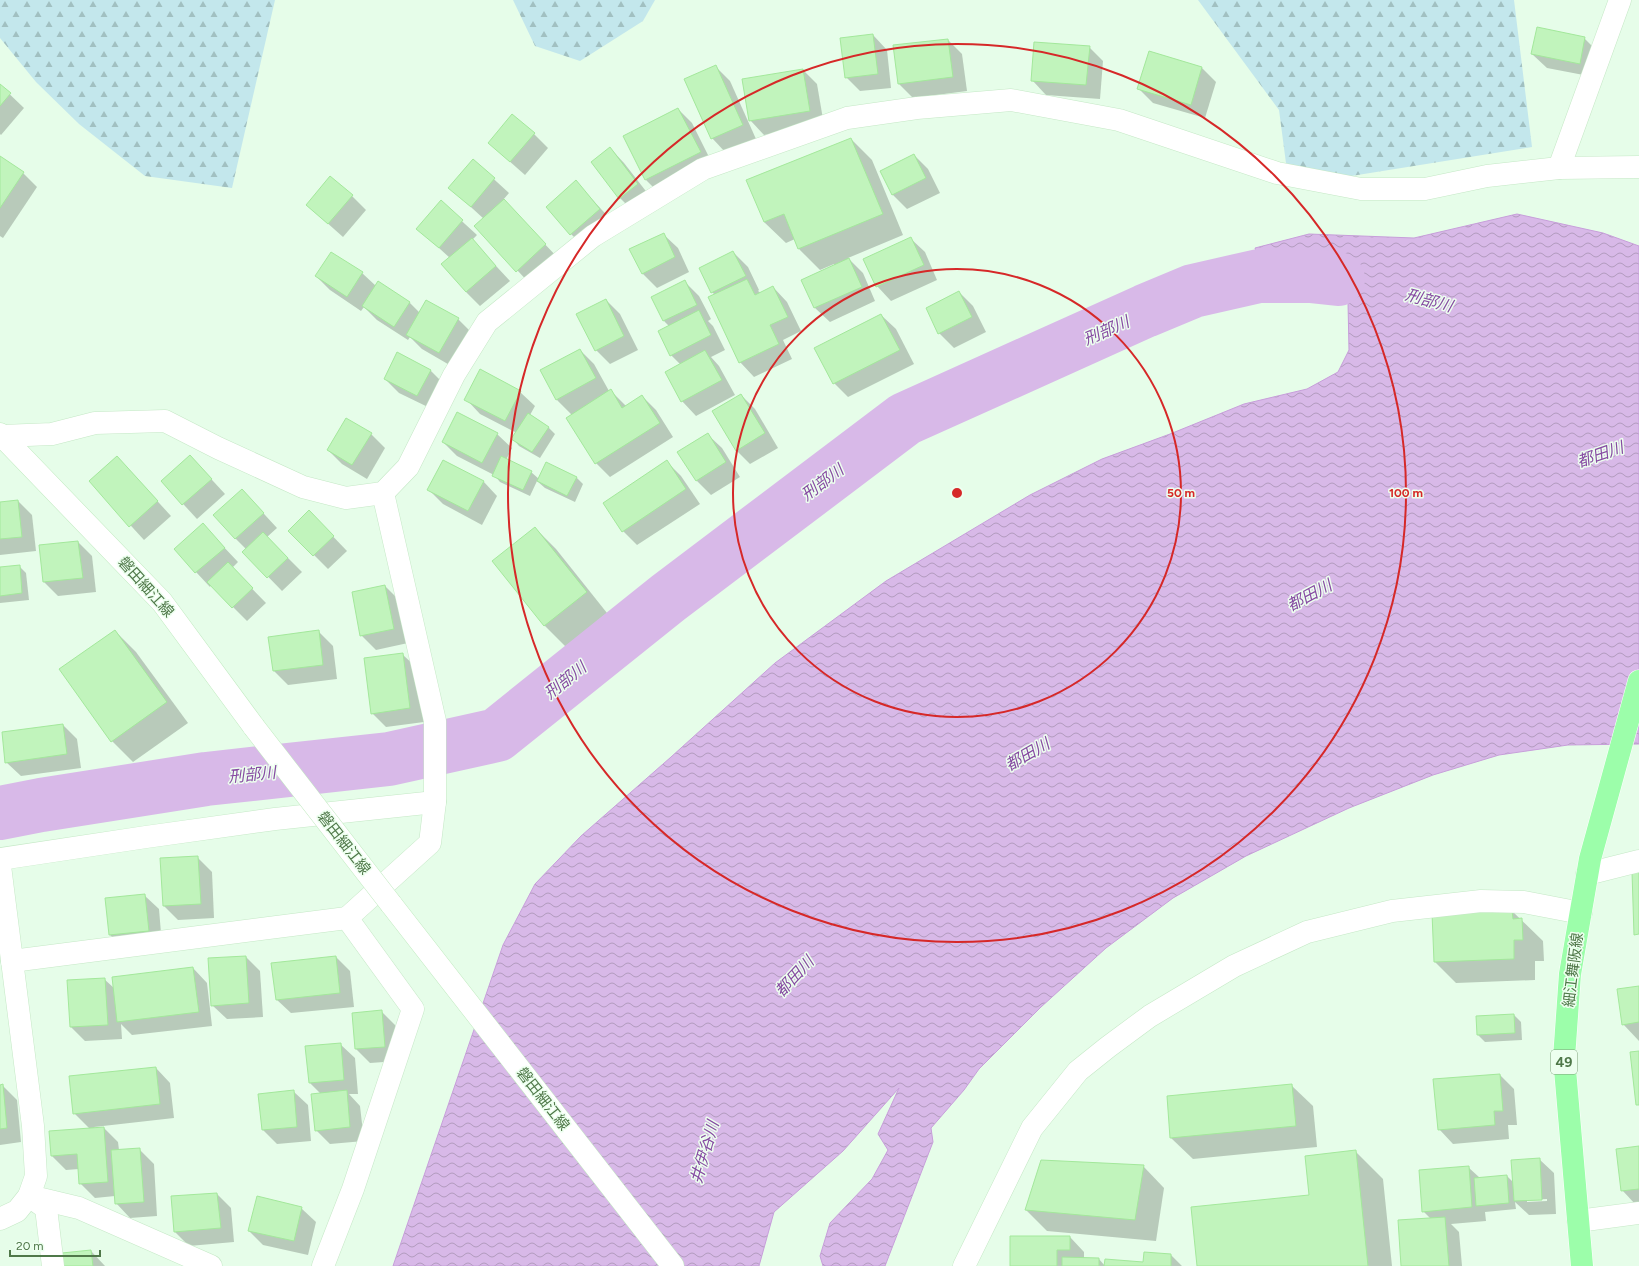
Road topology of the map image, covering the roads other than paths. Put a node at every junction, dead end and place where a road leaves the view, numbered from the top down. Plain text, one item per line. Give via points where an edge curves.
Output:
1 (1620, 0) edge
2 (1639, 167) edge
3 (1559, 168) junction
4 (1, 436) edge
5 (383, 493) junction
6 (1639, 681) edge
7 (436, 794) junction
8 (0, 859) edge
9 (1639, 861) edge
10 (0, 866) edge
11 (1588, 867) junction
12 (1581, 913) junction
13 (347, 918) junction
14 (12, 961) junction
15 (29, 1196) junction
16 (1639, 1213) edge
17 (0, 1219) edge
18 (1578, 1221) junction
19 (53, 1266) edge
20 (211, 1266) edge
21 (323, 1266) edge
22 (673, 1266) edge
23 (964, 1266) edge
24 (1582, 1266) edge

1 - 3 street
2 - 3 street
3 - 5 street via 1487,176 1425,189 1361,189 1277,173 1119,120 1011,100 917,108 847,118 703,170 593,236 487,322 454,375 408,467
4 - 5 street via 52,434 95,423 165,421 303,487 346,498
4 - 22 street, 磐田細江線, bridge via 162,602 254,727
5 - 7 street via 435,721
6 - 11 main road, 細江舞阪線 / 49
7 - 8 street
7 - 13 street via 430,843
9 - 11 street
10 - 14 street
11 - 12 main road, 細江舞阪線 / 49
12 - 18 main road, 細江舞阪線 / 49 via 1570,974 1564,1058
12 - 23 street via 1524,902 1481,901 1392,911 1307,932 1234,966 1150,1016 1078,1071 1032,1128
13 - 14 street
13 - 21 street via 413,1009 353,1189
14 - 15 street via 33,1126 36,1176
15 - 17 street via 18,1211
15 - 19 street via 46,1208
15 - 20 street via 79,1208
16 - 18 street
18 - 24 main road, 細江舞阪線 / 49

